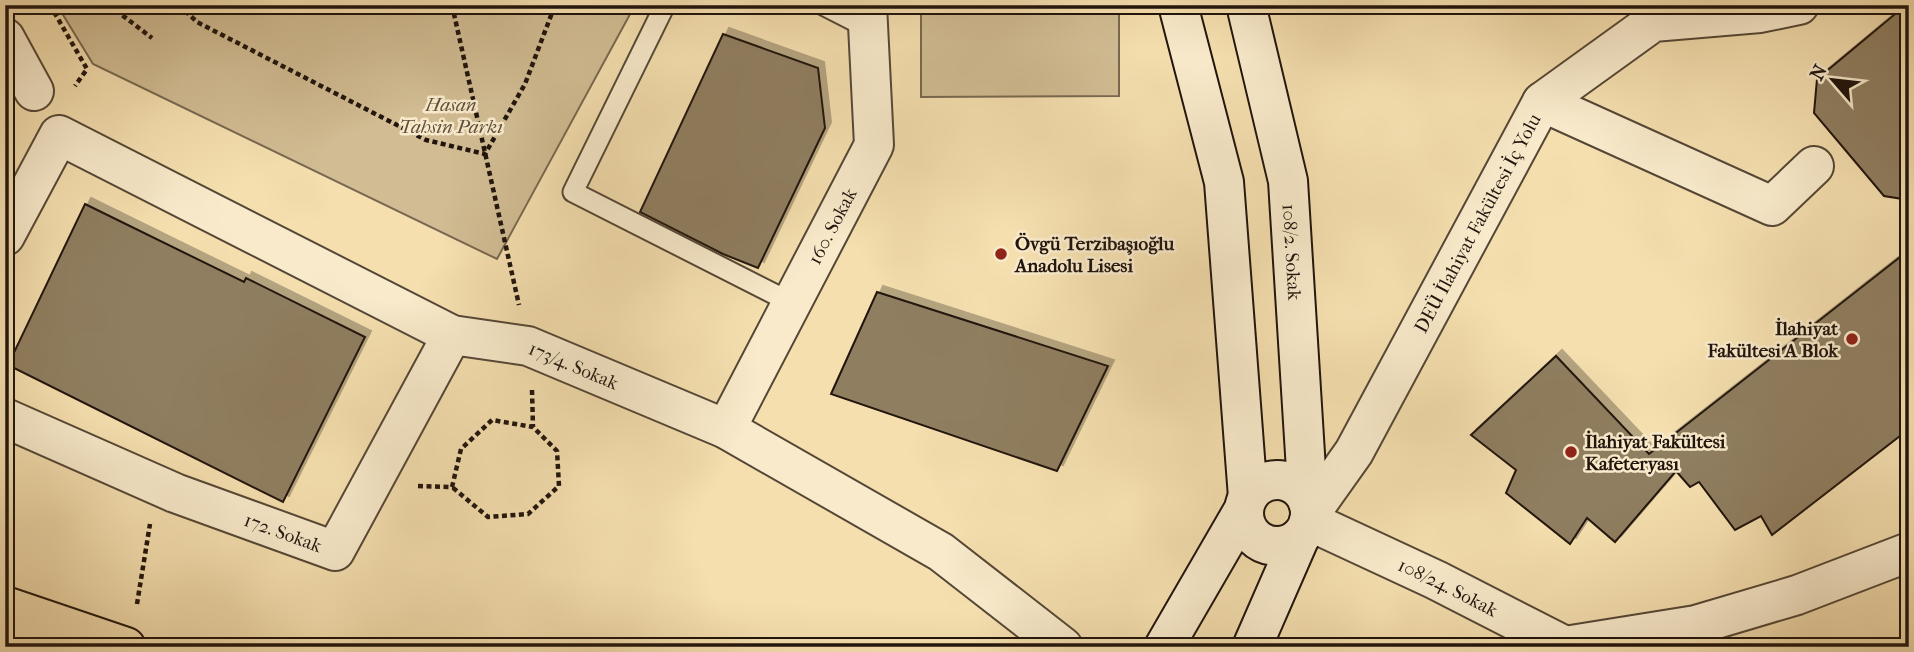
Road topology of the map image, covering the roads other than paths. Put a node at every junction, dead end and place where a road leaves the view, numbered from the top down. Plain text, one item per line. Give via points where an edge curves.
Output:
1 (665, 5) edge
2 (823, 5) edge
3 (1178, 5) edge
4 (1246, 5) edge
5 (1799, 5) edge
6 (867, 17) edge
7 (5, 38) edge
8 (34, 92) dead end
9 (1542, 102) junction
10 (1814, 166) dead end
11 (5, 236) edge
12 (792, 303) junction
13 (452, 335) junction
14 (5, 418) edge
15 (726, 429) junction
16 (1246, 503) junction
17 (1307, 518) junction
18 (1909, 552) edge
19 (5, 606) edge
20 (5, 632) edge
21 (1565, 646) edge
22 (28, 647) edge
23 (126, 647) edge
24 (1063, 647) edge
25 (1164, 647) edge
26 (1252, 647) edge

1 - 12 lane via 573,192
2 - 6 lane
3 - 16 street via 1224,182
4 - 17 street, 108/2. Sokak via 1287,181
5 - 9 street, DEÜ İlahiyat Fakültesi İç Yolu via 1653,22
6 - 12 street, 160. Sokak via 874,145
7 - 8 street
9 - 10 street via 1772,206
9 - 17 street, DEÜ İlahiyat Fakültesi İç Yolu via 1354,452
11 - 13 street, 173/4. Sokak via 59,135
12 - 15 street, 160. Sokak
13 - 14 street, 172. Sokak via 335,551 157,485
13 - 15 street, 173/4. Sokak via 528,346
15 - 24 street, 173/4. Sokak via 941,552
16 - 17 street via 1264,482 1285,480 1303,492
16 - 17 street via 1247,529 1262,543 1282,546
16 - 25 street
17 - 21 street, 108/24. Sokak
17 - 26 street, 108/2. Sokak
18 - 21 street, 108/24. Sokak via 1797,596 1696,625
19 - 23 main road
20 - 22 main road

